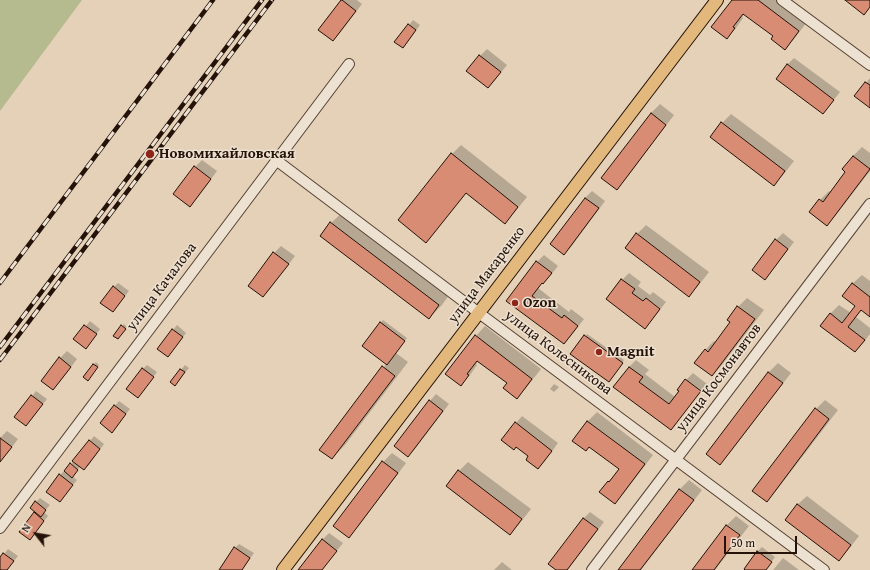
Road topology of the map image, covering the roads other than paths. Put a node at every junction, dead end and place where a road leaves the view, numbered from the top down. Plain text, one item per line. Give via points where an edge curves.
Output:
1 (718, 0) edge
2 (782, 0) edge
3 (349, 64) dead end
4 (870, 65) edge
5 (276, 160) junction
6 (870, 204) edge
7 (479, 313) junction
8 (676, 460) junction
9 (0, 528) edge
10 (283, 570) edge
11 (592, 570) edge
12 (824, 570) edge

1 - 7 main road, улица Макаренко
2 - 4 street
3 - 5 street, улица Качалова
5 - 7 street, улица Колесникова
5 - 9 street, улица Качалова
6 - 8 street, улица Космонавтов
7 - 8 street, улица Колесникова
7 - 10 main road, улица Макаренко
8 - 11 street, улица Космонавтов
8 - 12 street, улица Колесникова

